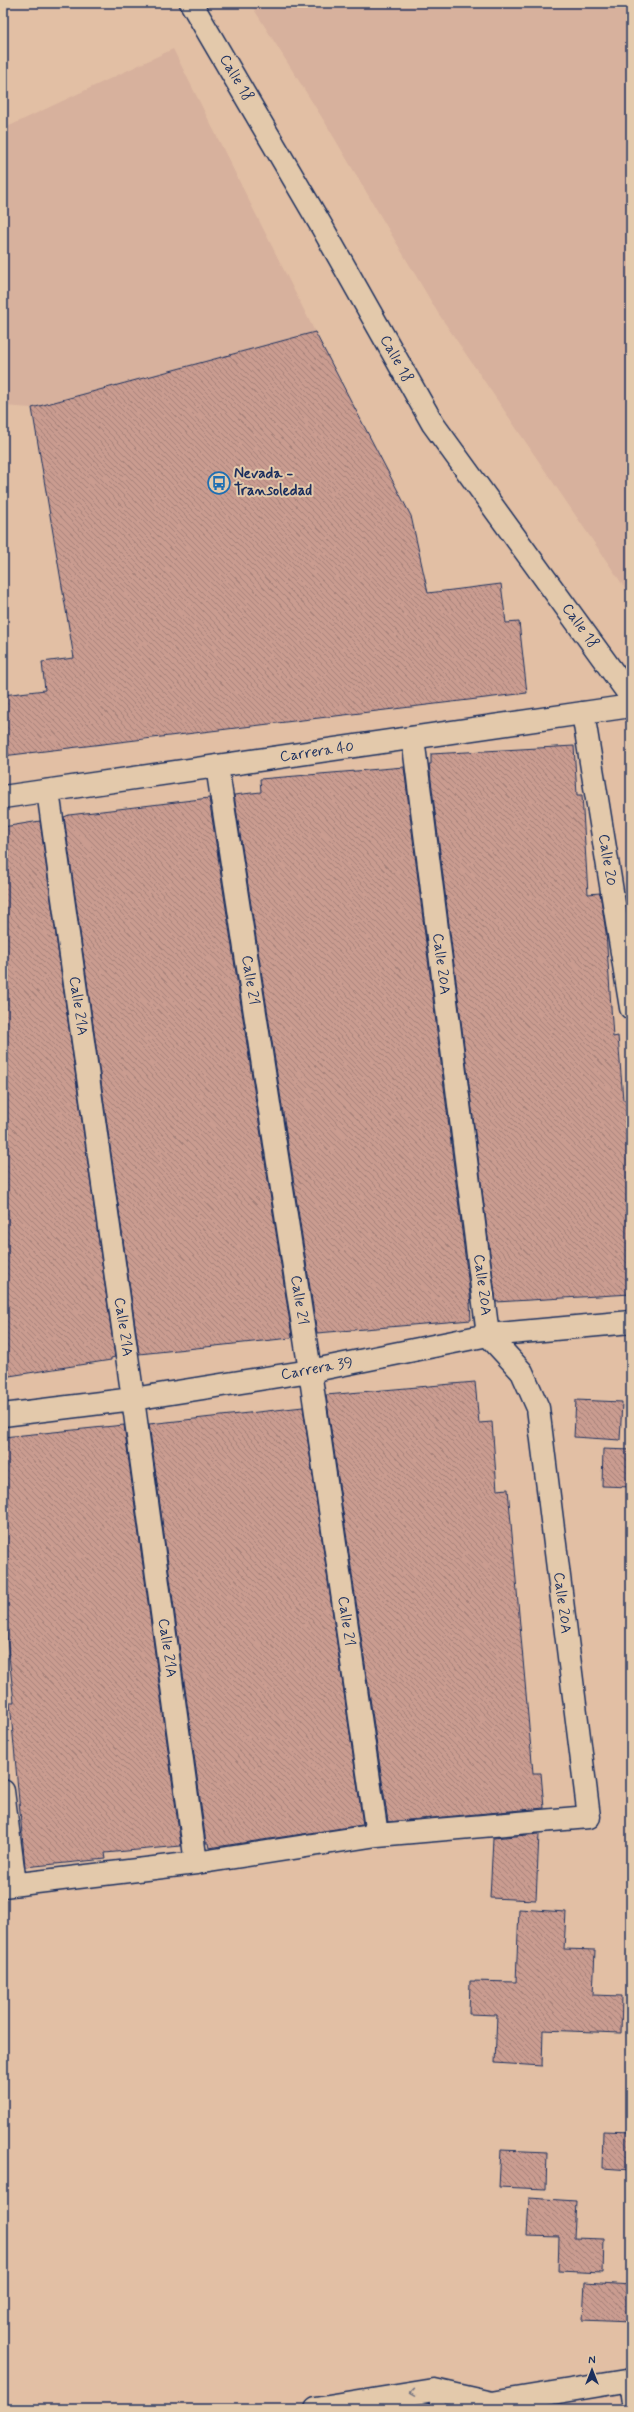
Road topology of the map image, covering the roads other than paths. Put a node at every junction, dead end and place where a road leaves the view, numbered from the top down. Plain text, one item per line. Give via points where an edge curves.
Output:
1 (191, 3) edge
2 (631, 697) edge
3 (631, 706) edge
4 (583, 713) junction
5 (412, 738) junction
6 (217, 766) junction
7 (48, 791) junction
8 (3, 797) edge
9 (631, 1008) edge
10 (631, 1322) edge
11 (488, 1335) junction
12 (310, 1371) junction
13 (133, 1399) junction
14 (3, 1415) edge
15 (3, 1791) edge
16 (377, 1835) junction
17 (196, 1863) junction
18 (9, 1885) edge
19 (629, 2380) edge
20 (436, 2399) edge
21 (487, 2406) edge
22 (316, 2409) edge
23 (631, 2409) edge

1 - 2 street, Calle 18 via 433,424
3 - 4 street, Carrera 40
4 - 5 street, Carrera 40
4 - 9 street, Calle 20
5 - 6 street, Carrera 40
5 - 11 street, Calle 20A
6 - 7 street, Carrera 40
6 - 12 street, Calle 21
7 - 8 street, Carrera 40
7 - 13 street, Calle 21A
10 - 11 street, Carrera 39
11 - 12 street, Carrera 39
11 - 16 street, Calle 20A via 522,1372 538,1408 589,1817
12 - 13 street, Carrera 39
12 - 16 street, Calle 21
13 - 14 street, Carrera 39
13 - 17 street, Calle 21A
15 - 18 street
16 - 17 street
17 - 18 street
19 - 21 street
19 - 23 lane
20 - 21 street
20 -> 22 street

